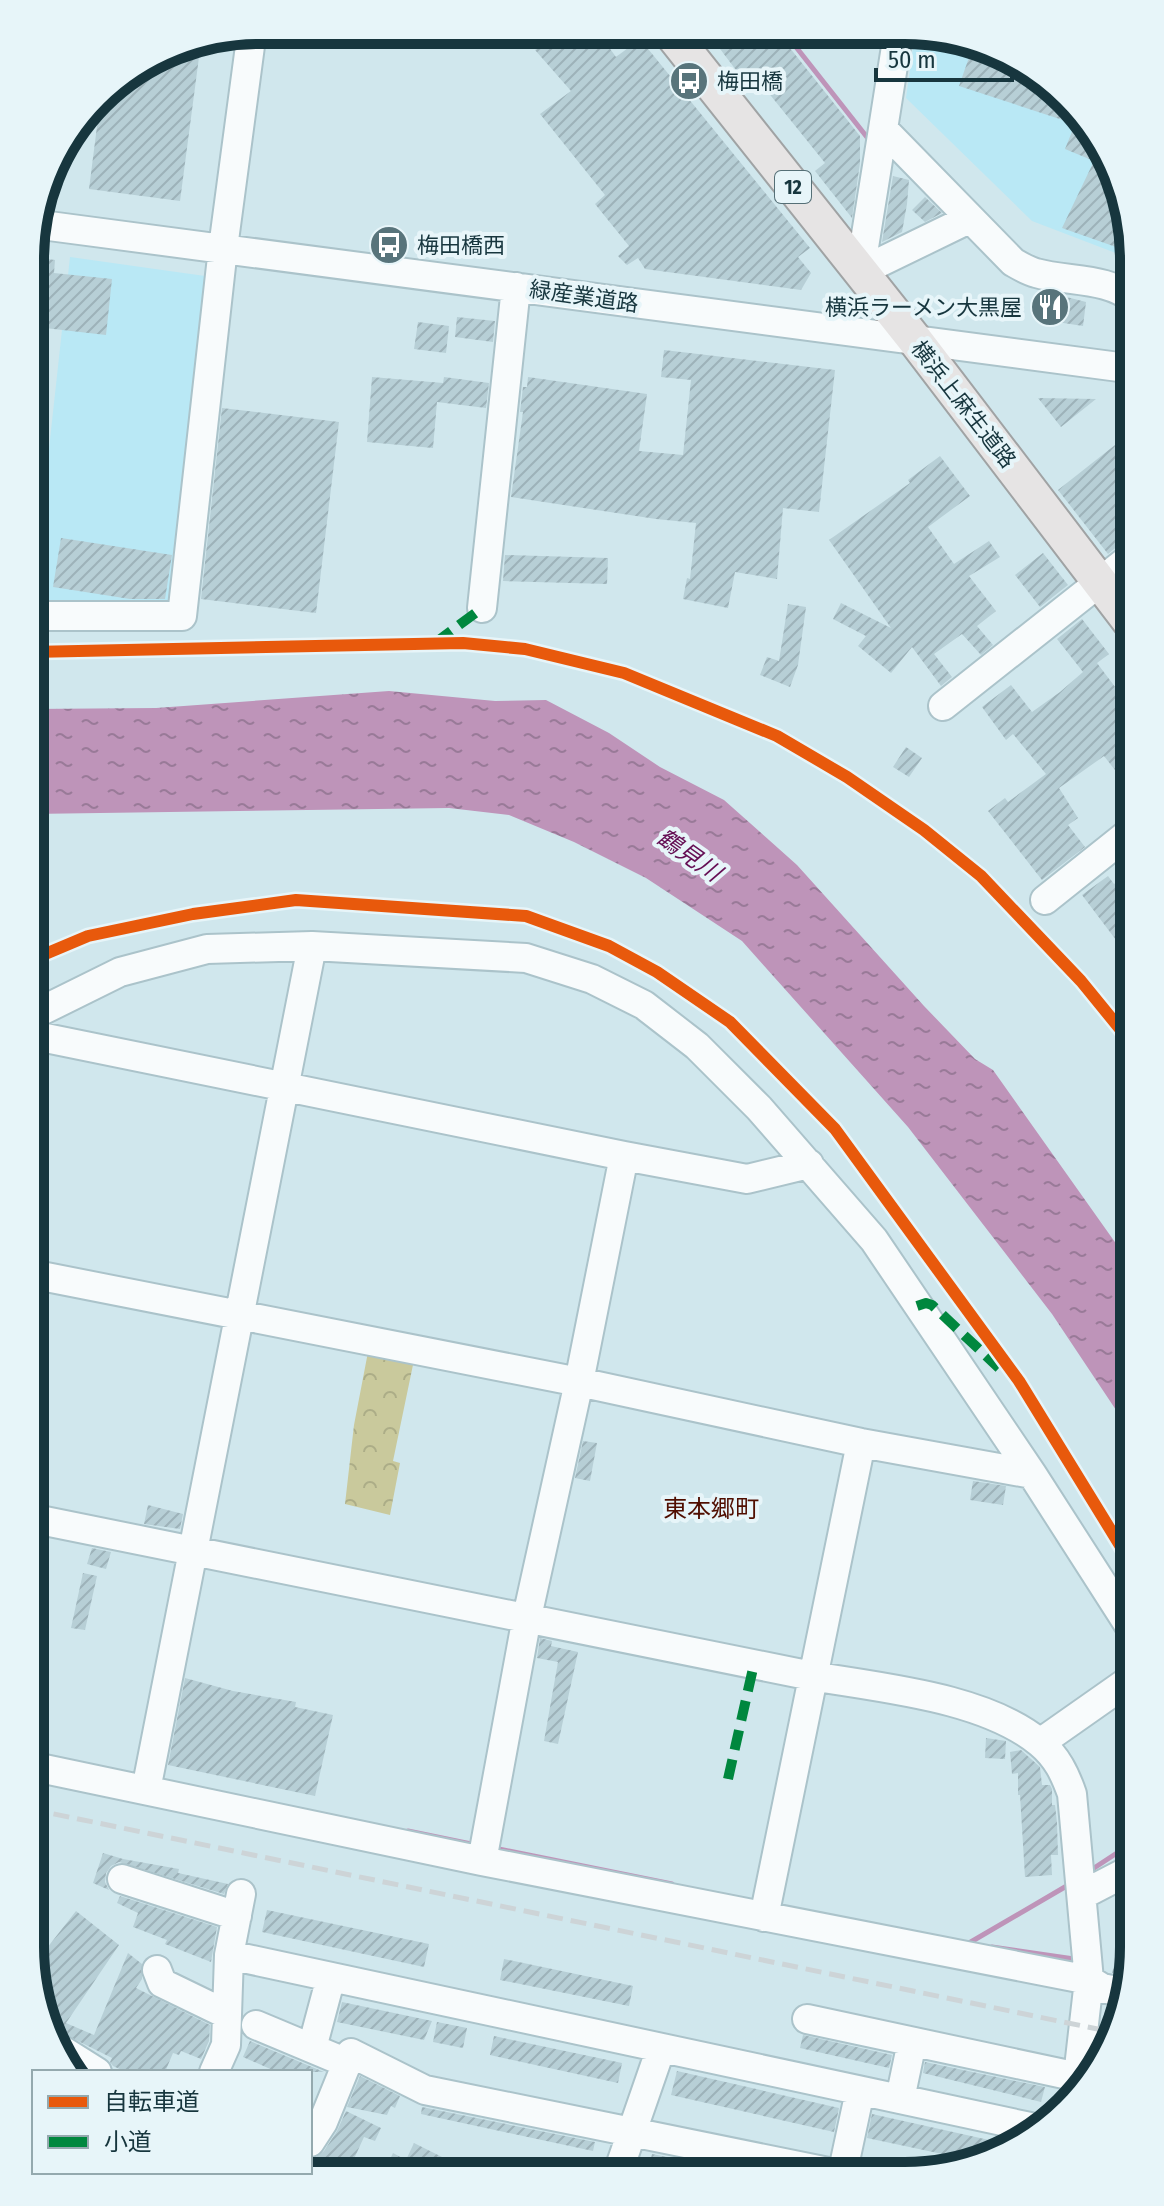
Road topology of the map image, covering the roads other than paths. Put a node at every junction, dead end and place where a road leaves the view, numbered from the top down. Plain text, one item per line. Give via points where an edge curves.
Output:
1 (680, 44) edge
2 (896, 44) edge
3 (250, 45) edge
4 (883, 129) junction
5 (969, 219) junction
6 (47, 226) edge
7 (223, 248) junction
8 (860, 272) junction
9 (516, 287) junction
10 (1120, 291) edge
11 (915, 340) junction
12 (1120, 361) edge
13 (1120, 566) edge
14 (1100, 582) junction
15 (482, 608) dead end
16 (1120, 608) edge
17 (44, 616) edge
18 (943, 706) dead end
19 (1120, 840) edge
20 (1045, 900) dead end
21 (312, 946) junction
22 (44, 1010) edge
23 (44, 1038) edge
24 (284, 1086) junction
25 (624, 1156) junction
26 (809, 1164) junction
27 (44, 1276) edge
28 (240, 1314) junction
29 (579, 1382) junction
30 (861, 1443) junction
31 (1032, 1474) junction
32 (44, 1521) edge
33 (194, 1551) junction
34 (1120, 1611) edge
35 (527, 1617) junction
36 (812, 1676) junction
37 (1120, 1687) edge
38 (1040, 1743) junction
39 (44, 1768) edge
40 (148, 1783) junction
41 (484, 1851) junction
42 (1120, 1872) edge
43 (122, 1879) dead end
44 (1081, 1885) junction
45 (766, 1908) junction
46 (229, 1955) junction
47 (157, 1970) dead end
48 (331, 1977) junction
49 (1089, 1980) junction
50 (1116, 1991) edge
51 (226, 2014) junction
52 (807, 2019) dead end
53 (256, 2025) dead end
54 (912, 2042) junction
55 (312, 2048) junction
56 (661, 2048) junction
57 (76, 2059) edge
58 (347, 2063) junction
59 (94, 2070) edge
60 (215, 2070) edge
61 (1078, 2074) edge
62 (1070, 2084) edge
63 (860, 2091) junction
64 (900, 2099) junction
65 (1024, 2126) edge
66 (633, 2131) junction
67 (312, 2139) edge
68 (622, 2162) edge
69 (780, 2162) edge
70 (845, 2162) edge

1 - 8 main road, 横浜上麻生道路 / 12
2 - 4 street
3 - 7 street
4 - 5 street
4 - 8 street
5 - 8 street
5 - 10 street via 1024,268
6 - 7 street, 緑産業道路
7 - 9 street, 緑産業道路
7 - 17 street via 182,616
8 - 11 main road, 横浜上麻生道路 / 12
9 - 11 street, 緑産業道路
9 - 15 street
11 - 12 street, 緑産業道路
11 - 14 main road, 横浜上麻生道路 / 12
13 - 14 street
14 - 16 main road, 横浜上麻生道路 / 12
14 - 18 street
19 - 20 street
21 - 22 street via 207,949 120,972
21 - 24 street
21 - 26 street via 526,958 592,979 644,1005 697,1046
23 - 24 street
24 - 25 street
24 - 28 street
25 - 26 street via 747,1179
25 - 29 street
26 - 31 street via 874,1240
27 - 28 street
28 - 29 street
28 - 33 street
29 - 30 street
29 - 35 street
30 - 31 street
30 - 36 street
31 - 34 street
32 - 33 street
33 - 35 street
33 - 40 street
35 - 36 street
35 - 41 street
36 - 38 street via 927,1695 1012,1725
36 - 45 street
37 - 38 street
38 - 44 street via 1063,1768 1072,1794
39 - 40 street
40 - 41 street
41 - 45 street
42 - 44 street
43 - 46 street via 239,1905
44 - 49 street
45 - 49 street
46 - 48 street
46 - 51 street
47 - 51 street via 162,1983
48 - 55 street
48 - 56 street
49 - 50 street
49 - 61 street
51 - 60 street via 226,2045
52 - 54 street
53 - 55 street
54 - 62 street
54 - 64 street
55 - 58 street
56 - 63 street
56 - 66 street
57 - 59 street
58 - 66 street via 351,2053 425,2090
58 - 67 street
63 - 64 street
63 - 70 street
64 - 65 street
66 - 68 street
66 - 69 street

